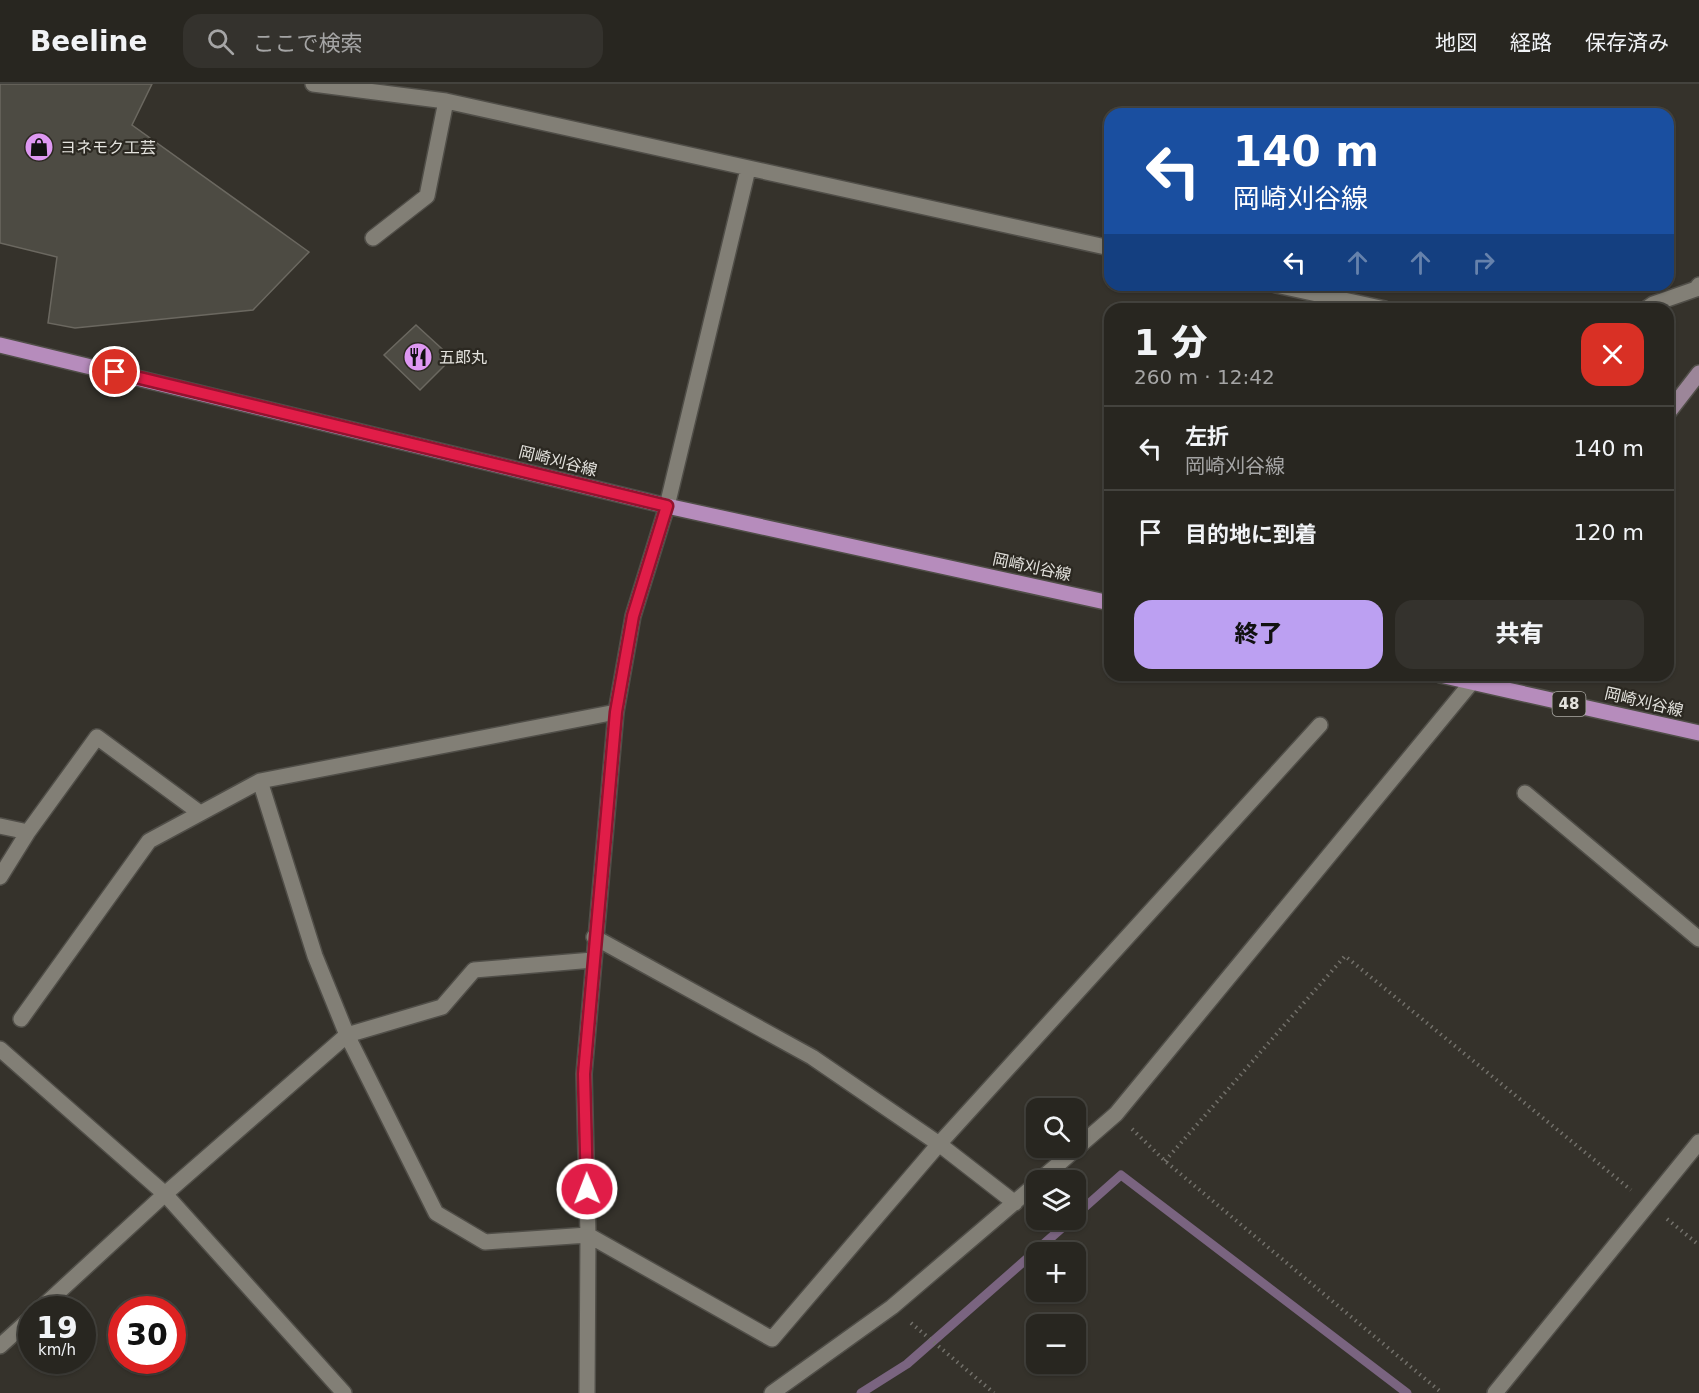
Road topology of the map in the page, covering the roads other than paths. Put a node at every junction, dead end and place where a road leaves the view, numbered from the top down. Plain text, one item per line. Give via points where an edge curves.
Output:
1 (312, 84) edge
2 (446, 101) junction
3 (748, 169) junction
4 (373, 238) dead end
5 (1104, 247) edge
6 (1699, 285) edge
7 (1303, 291) edge
8 (1358, 303) edge
9 (1656, 303) edge
10 (0, 345) edge
11 (1699, 373) edge
12 (1674, 401) edge
13 (667, 506) junction
14 (1104, 602) edge
15 (1472, 681) edge
16 (1482, 681) edge
17 (616, 712) junction
18 (1320, 725) dead end
19 (1699, 733) edge
20 (260, 781) junction
21 (1525, 793) dead end
22 (200, 813) junction
23 (0, 826) edge
24 (28, 832) junction
25 (0, 877) edge
26 (594, 937) junction
27 (1699, 939) edge
28 (593, 960) junction
29 (21, 1019) dead end
30 (347, 1035) junction
31 (0, 1049) edge
32 (1699, 1142) edge
33 (939, 1144) junction
34 (1052, 1170) edge
35 (1026, 1193) edge
36 (165, 1194) junction
37 (1015, 1203) junction
38 (588, 1235) junction
39 (54, 1296) edge
40 (18, 1330) edge
41 (0, 1346) edge
42 (344, 1393) edge
43 (587, 1393) edge
44 (772, 1393) edge
45 (1495, 1393) edge

1 - 2 street
2 - 3 street
2 - 4 street via 427,196
3 - 5 street
3 - 13 street
6 - 9 street
7 - 8 street
10 - 13 main road, 岡崎刈谷線
11 - 12 street
13 - 14 main road, 岡崎刈谷線
13 - 17 street via 633,616
15 - 34 street via 1116,1114
16 - 19 main road, 岡崎刈谷線 / 48
17 - 20 street
17 - 26 street
18 - 33 street
20 - 22 street
20 - 30 street via 315,956
21 - 27 street
22 - 24 street via 97,737
22 - 29 street via 149,841
23 - 24 street
24 - 25 street
26 - 28 street
26 - 33 street via 812,1058
28 - 30 street via 474,970 442,1007
28 - 38 street via 584,1074
30 - 36 street
30 - 38 street via 436,1213 485,1242
31 - 36 street
32 - 45 street
33 - 37 street
33 - 38 street via 772,1339
35 - 37 street
36 - 39 street
36 - 42 street
37 - 44 street via 892,1307
38 - 43 street
40 - 41 street

